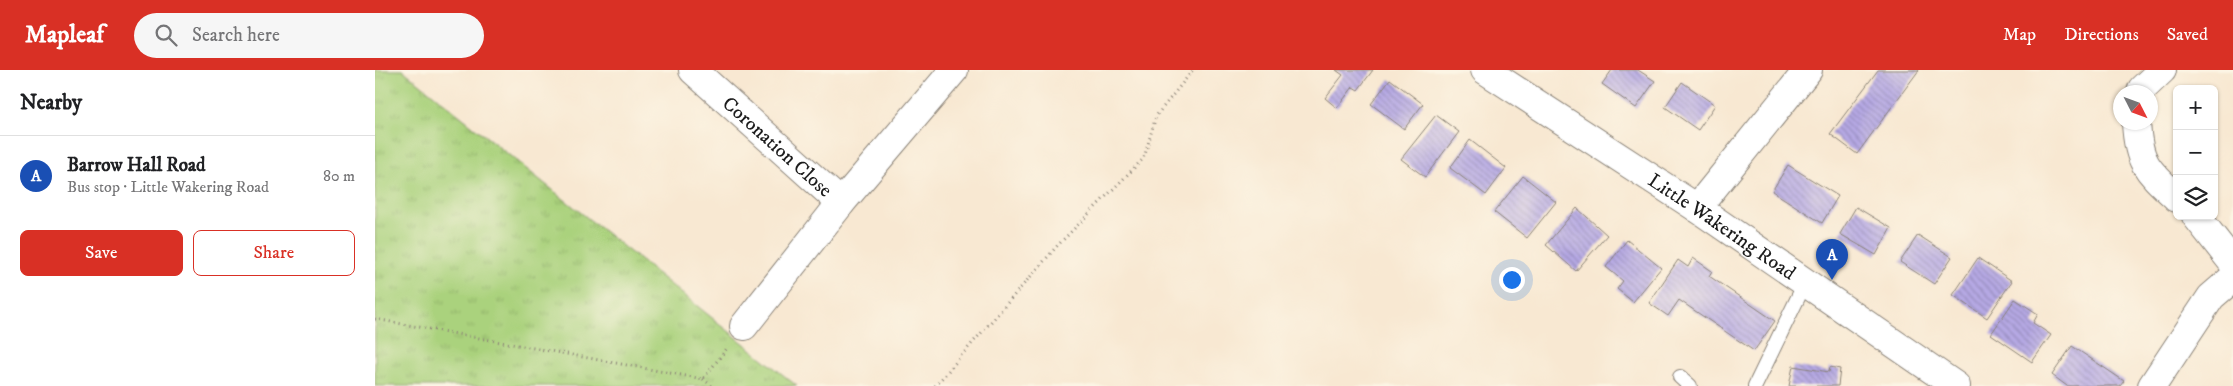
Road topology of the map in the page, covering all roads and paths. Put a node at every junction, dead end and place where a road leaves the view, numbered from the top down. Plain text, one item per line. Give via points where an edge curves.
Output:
1 (693, 70) edge
2 (954, 70) edge
3 (1193, 70) edge
4 (1485, 70) edge
5 (1808, 70) edge
6 (2162, 70) edge
7 (2145, 85) edge
8 (2137, 130) edge
9 (2173, 194) edge
10 (841, 203) junction
11 (1697, 208) junction
12 (2199, 220) edge
13 (2233, 263) edge
14 (2233, 278) edge
15 (1805, 283) junction
16 (375, 319) edge
17 (744, 326) joint
18 (703, 379) junction
19 (712, 386) edge
20 (935, 386) edge
21 (1755, 386) edge
22 (1956, 386) edge
23 (2151, 386) edge

1 - 10 street, Coronation Close
2 - 10 street, Coronation Close
3 - 20 path via 1156,116 1143,158 1058,245
4 - 11 street, Little Wakering Road
5 - 11 street
6 - 7 street
8 - 9 street via 2140,157 2150,173
10 - 17 street, Coronation Close
11 - 15 street, Little Wakering Road
12 - 13 street
14 - 23 street via 2211,298
15 - 21 lane
15 - 22 street, Little Wakering Road
16 - 18 path
17 - 18 path
18 - 19 path

